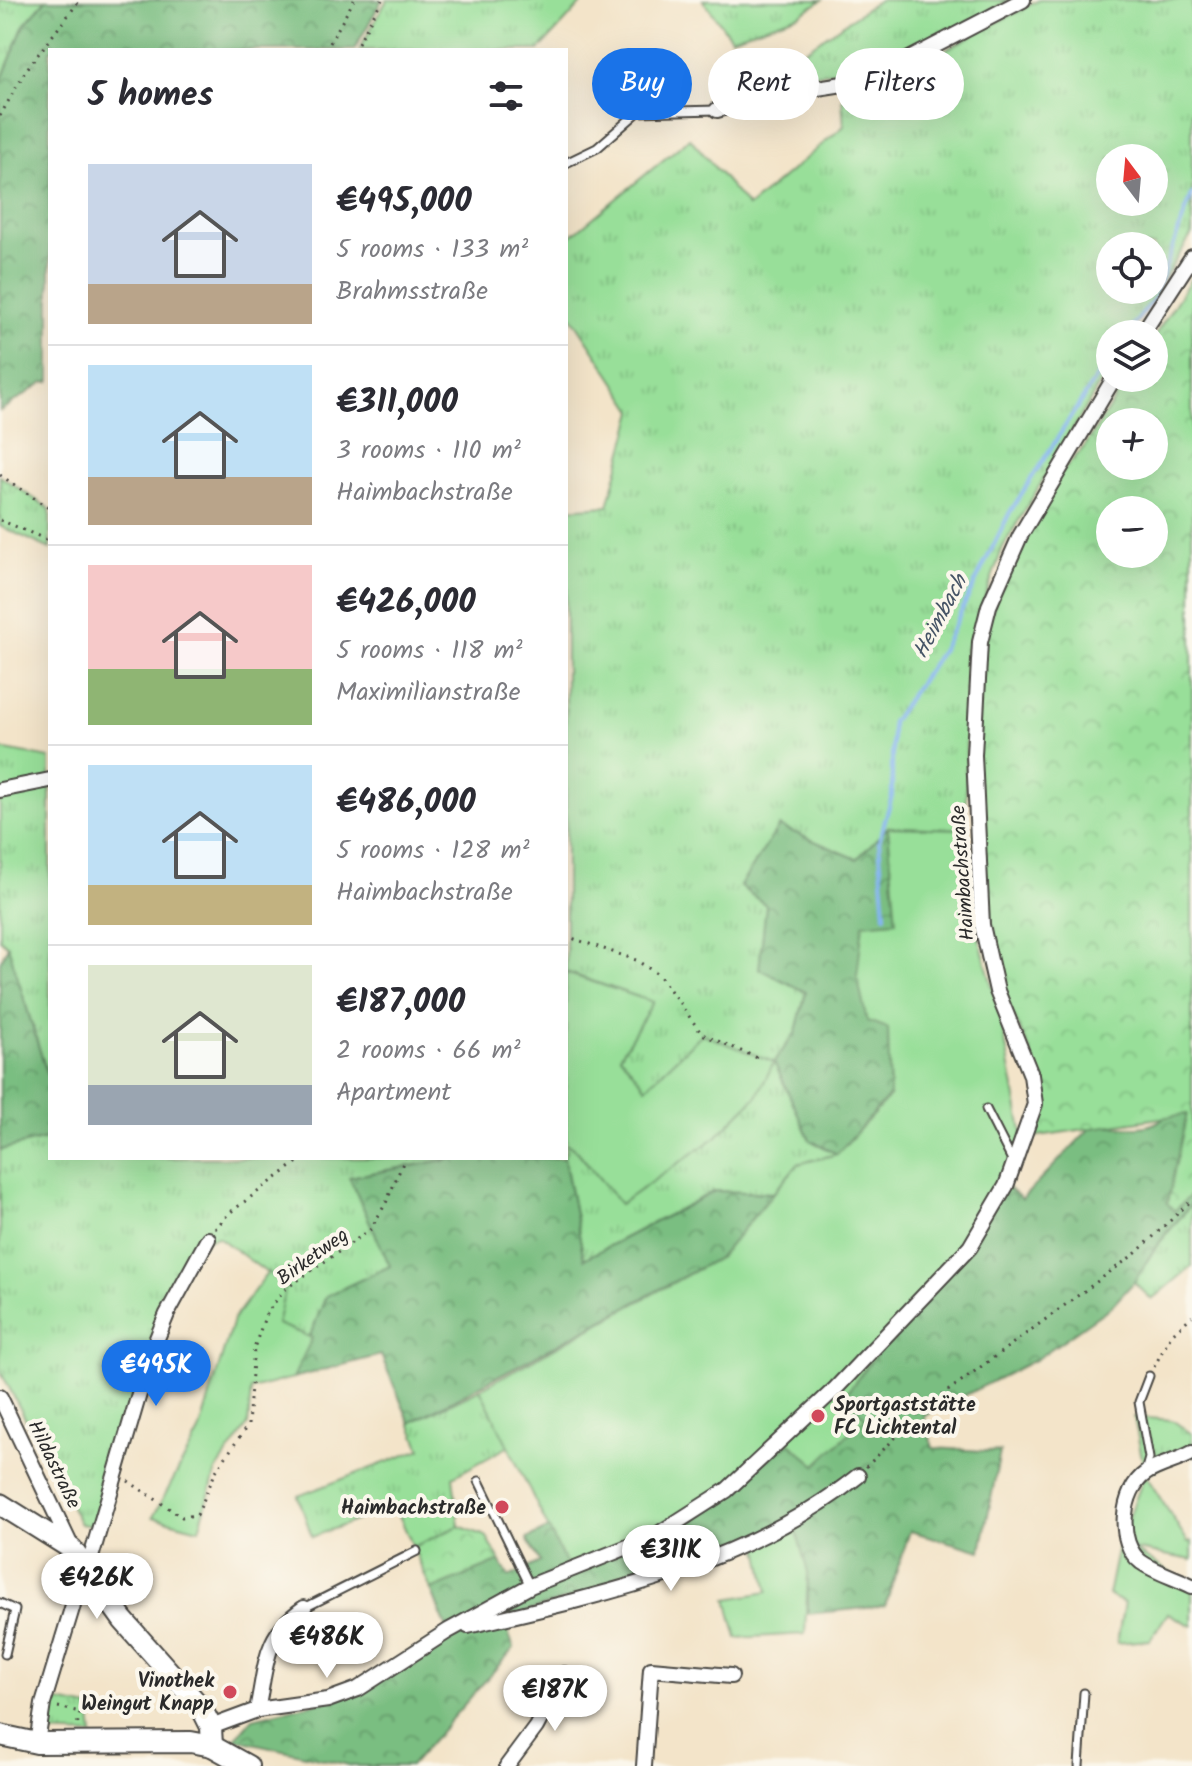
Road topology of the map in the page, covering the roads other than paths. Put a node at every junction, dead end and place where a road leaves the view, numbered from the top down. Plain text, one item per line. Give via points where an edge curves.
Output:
1 (1023, 0) edge
2 (819, 88) edge
3 (708, 110) edge
4 (568, 162) edge
5 (1192, 257) edge
6 (1151, 320) edge
7 (1106, 392) edge
8 (48, 780) edge
9 (0, 790) edge
10 (986, 1109) dead end
11 (1014, 1164) junction
12 (208, 1239) road end
13 (1149, 1376) road end
14 (0, 1397) edge
15 (1192, 1453) edge
16 (1145, 1474) junction
17 (858, 1476) road end
18 (479, 1481) dead end
19 (0, 1504) edge
20 (72, 1549) junction
21 (417, 1551) dead end
22 (87, 1571) junction
23 (530, 1586) junction
24 (1192, 1586) edge
25 (0, 1603) edge
26 (73, 1605) dead end
27 (304, 1608) joint
28 (448, 1631) junction
29 (5, 1654) dead end
30 (564, 1674) dead end
31 (731, 1676) dead end
32 (1084, 1693) dead end
33 (257, 1710) junction
34 (0, 1735) edge
35 (212, 1737) junction
36 (37, 1743) junction
37 (248, 1766) edge
38 (507, 1766) edge
39 (644, 1766) edge
40 (1079, 1766) edge

1 - 2 street via 892,68
3 - 4 lane via 638,112 597,148
5 - 6 street
7 - 11 street, Haimbachstraße via 1020,536 989,606 980,642 974,755 982,925 997,991 1031,1075 1035,1104
8 - 9 street
10 - 11 lane
11 - 23 street, Haimbachstraße via 970,1247 836,1388 727,1490 655,1536
12 - 22 street via 151,1353
13 - 16 lane via 1139,1402 1149,1458
14 - 20 street, Hildastraße
15 - 16 street
16 - 24 street via 1126,1509 1130,1549 1141,1562
17 - 28 street, Haimbachstraße via 807,1513 757,1539 677,1570
18 - 23 lane
19 - 20 main road
20 - 22 main road
21 - 27 lane
22 - 35 main road via 202,1709
23 - 28 street, Haimbachstraße
25 - 29 lane via 15,1610
26 - 36 street via 43,1704
27 - 33 street via 273,1636
28 - 33 street, Haimbachstraße via 358,1689 328,1700
30 - 38 street via 536,1727
31 - 39 street via 651,1669
32 - 40 lane
33 - 35 street, Haimbachstraße
34 - 36 main road
35 - 36 main road via 191,1742
35 - 37 main road

